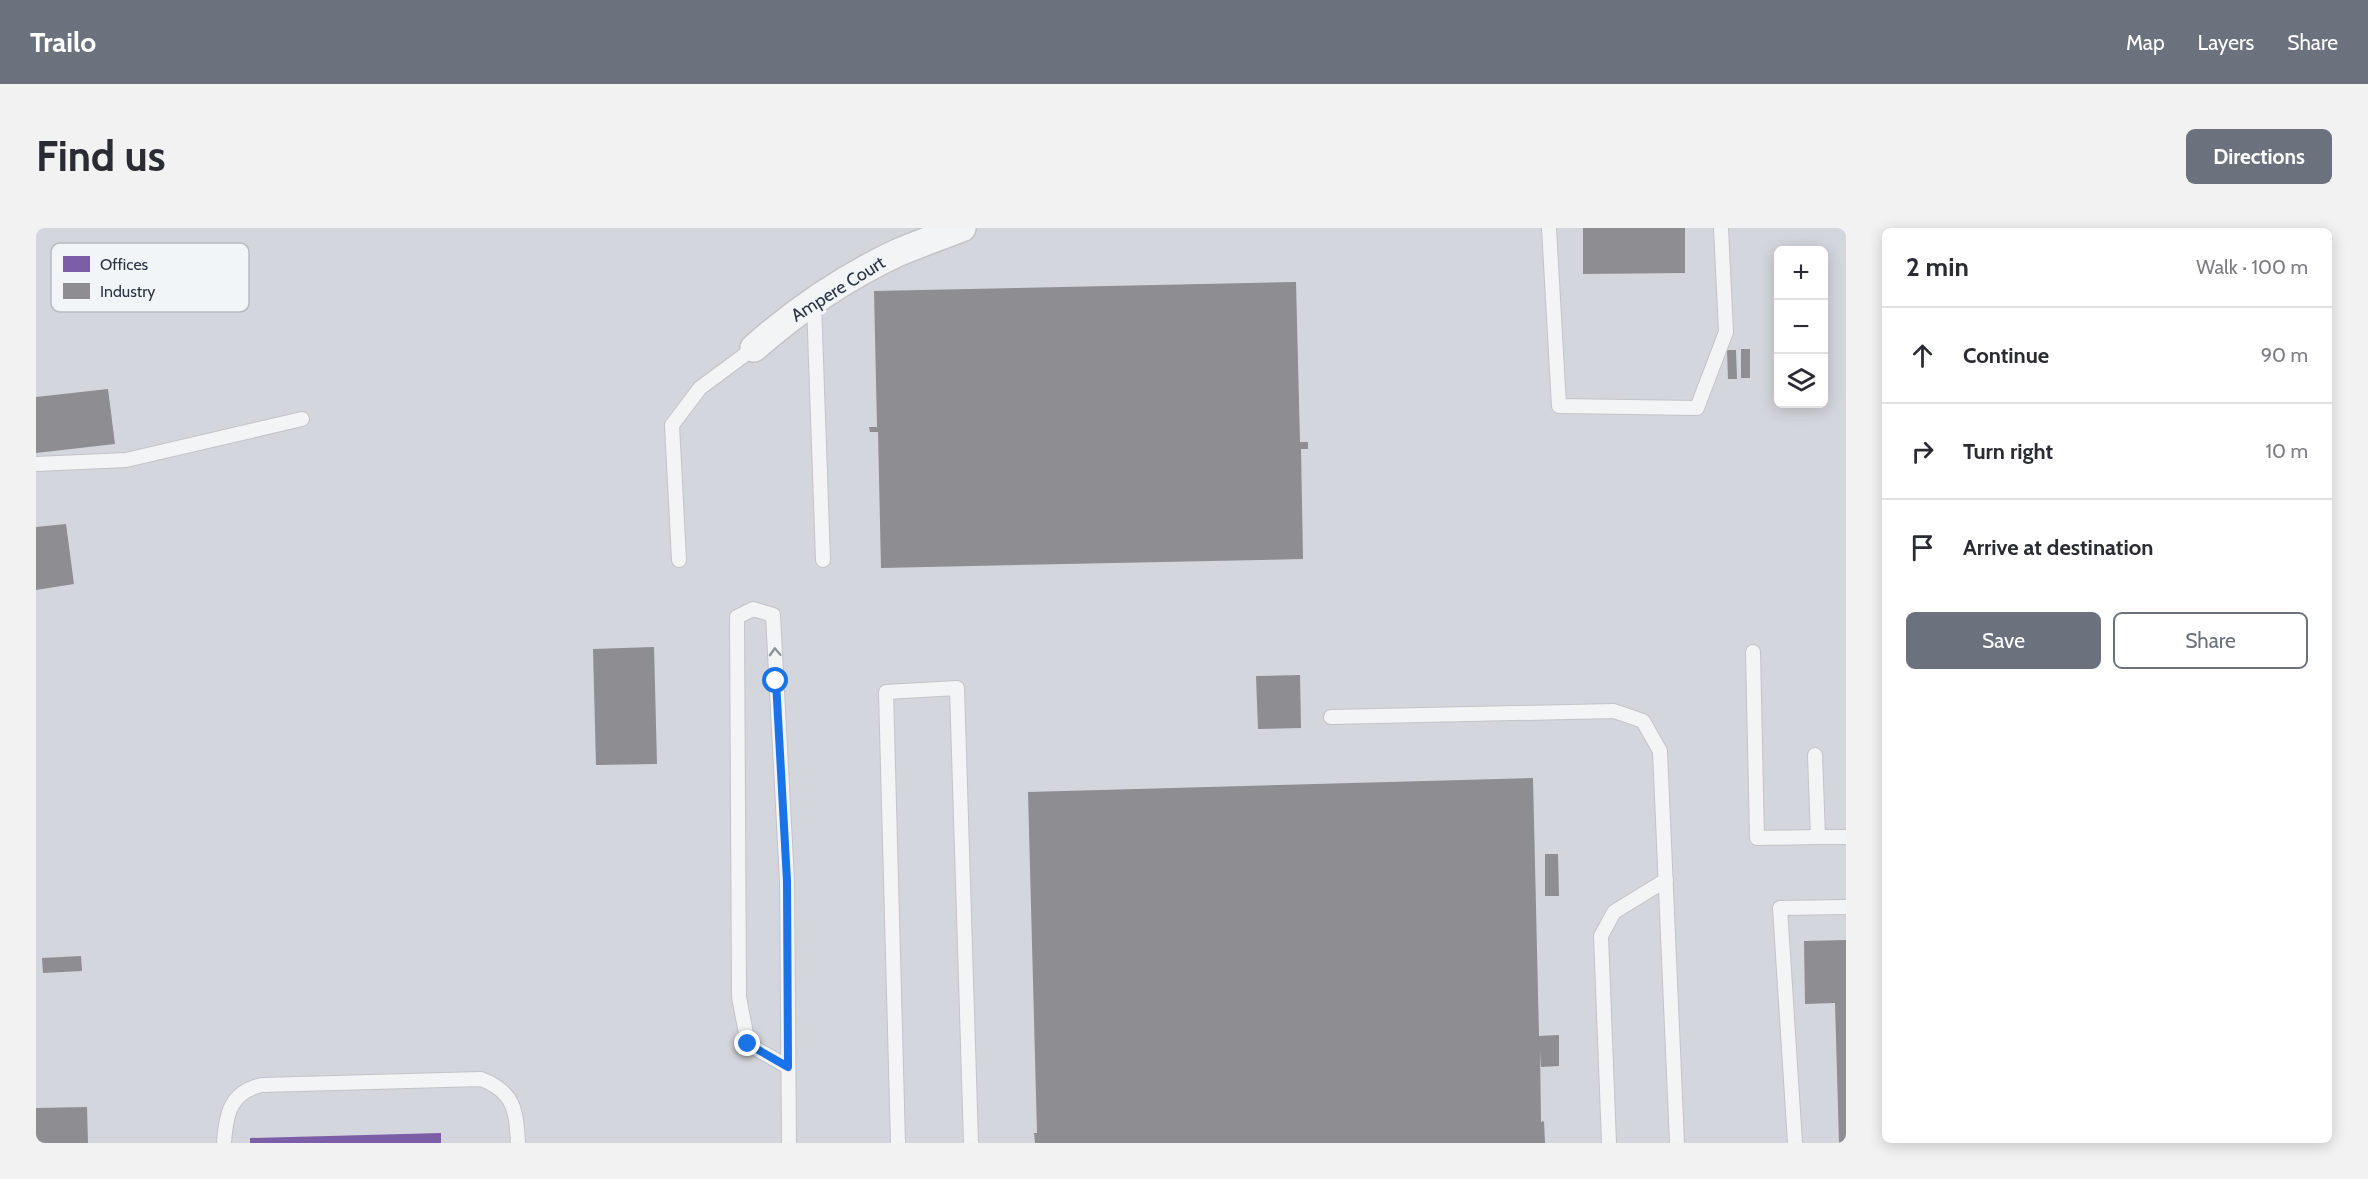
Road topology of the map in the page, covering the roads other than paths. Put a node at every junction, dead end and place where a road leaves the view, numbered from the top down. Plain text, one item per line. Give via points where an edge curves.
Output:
1 (962, 228) edge
2 (1549, 228) edge
3 (1721, 228) edge
4 (814, 303) junction
5 (754, 348) joint
6 (302, 419) dead end
7 (36, 464) edge
8 (679, 560) dead end
9 (823, 560) dead end
10 (1753, 652) dead end
11 (1331, 717) dead end
12 (1815, 755) dead end
13 (1818, 837) junction
14 (1846, 837) edge
15 (1666, 880) junction
16 (1846, 907) edge
17 (788, 1067) junction
18 (224, 1143) edge
19 (518, 1143) edge
20 (789, 1143) edge
21 (898, 1143) edge
22 (971, 1143) edge
23 (1609, 1143) edge
24 (1677, 1143) edge
25 (1795, 1143) edge

1 - 4 street, Ampere Court via 898,253 850,278
2 - 3 lane via 1559,406 1697,408 1726,332
4 - 5 street, Ampere Court
4 - 9 lane
5 - 8 lane via 700,388 672,425
6 - 7 lane via 126,460
10 - 13 lane via 1757,838
11 - 15 lane via 1614,711 1643,721 1660,751
12 - 13 lane
13 - 14 lane
15 - 23 lane via 1614,912 1601,936
15 - 24 lane
16 - 25 lane via 1780,908
17 -> 17 lane via 787,881 773,615 753,609 737,617 740,998 748,1044
17 - 20 lane
18 - 19 lane via 232,1105 249,1088 482,1079 505,1092 513,1105
21 - 22 lane via 886,692 957,688

